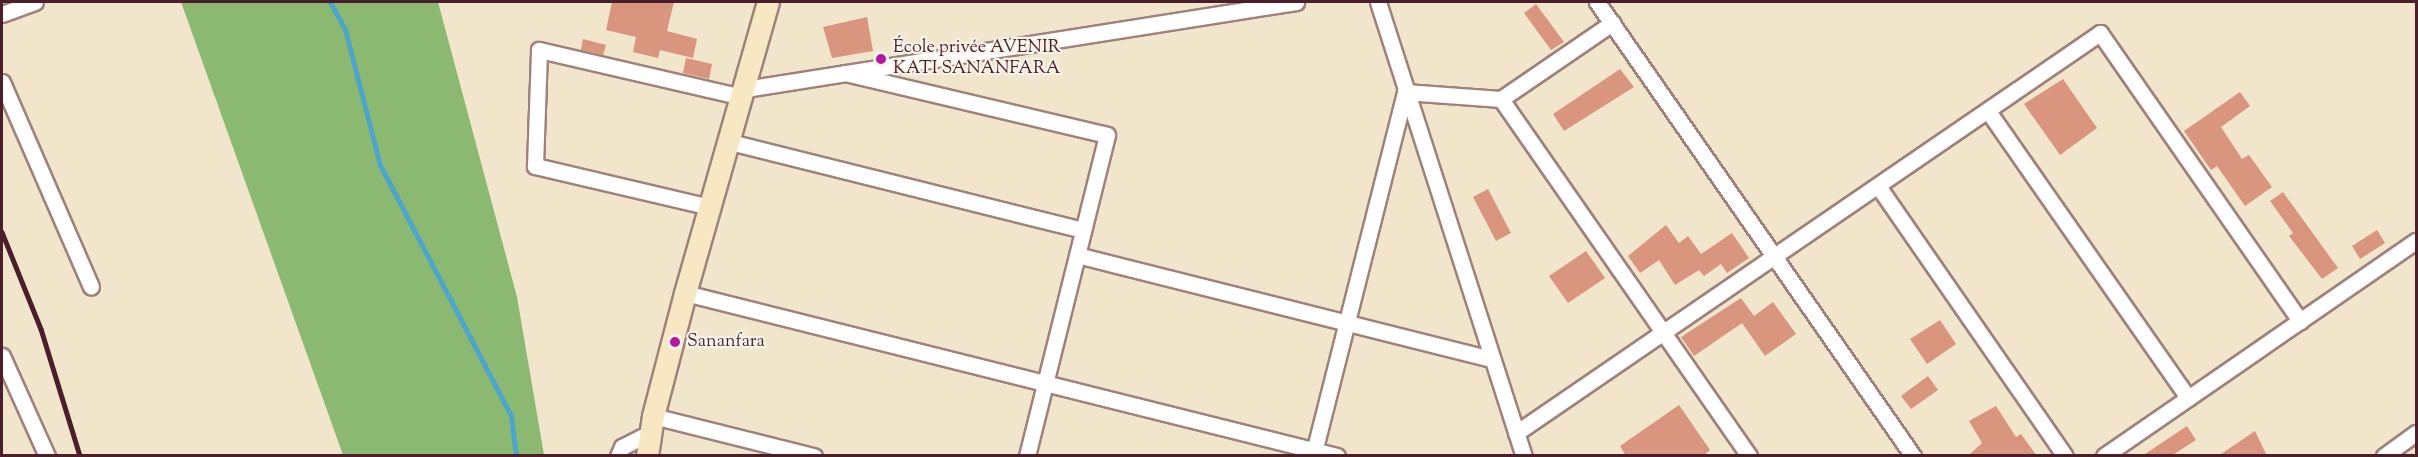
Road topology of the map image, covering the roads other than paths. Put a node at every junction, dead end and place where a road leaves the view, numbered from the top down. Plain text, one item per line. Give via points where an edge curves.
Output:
1 (35, 2) edge
2 (768, 2) edge
3 (1296, 2) edge
4 (1378, 2) edge
5 (1597, 2) edge
6 (2, 14) edge
7 (1612, 23) junction
8 (845, 74) junction
9 (2, 82) edge
10 (1405, 92) junction
11 (744, 93) junction
12 (1501, 99) junction
13 (1988, 111) junction
14 (730, 142) junction
15 (1878, 186) junction
16 (710, 207) junction
17 (1083, 230) junction
18 (2416, 240) edge
19 (1077, 255) junction
20 (1775, 257) junction
21 (91, 287) dead end
22 (685, 293) junction
23 (2300, 321) junction
24 (1347, 322) junction
25 (1664, 333) junction
26 (1492, 359) junction
27 (3, 364) edge
28 (1045, 383) junction
29 (2188, 398) junction
30 (652, 424) junction
31 (1516, 433) junction
32 (2416, 433) edge
33 (1314, 453) edge
34 (46, 456) edge
35 (618, 456) edge
36 (647, 456) edge
37 (814, 456) edge
38 (1027, 456) edge
39 (1337, 456) edge
40 (1524, 456) edge
41 (1749, 456) edge
42 (1913, 456) edge
43 (2066, 456) edge
44 (2104, 456) edge
45 (2384, 456) edge

1 - 6 street
2 - 11 main road
3 - 8 street
4 - 10 street
5 - 7 street
7 - 12 street
7 - 20 street
8 - 11 street
8 - 17 street via 1107,135
9 - 21 street
10 - 12 street
10 - 24 street
10 - 26 street
11 - 14 main road
11 - 16 street via 539,50 535,166
12 - 25 street
13 - 15 street
13 - 23 street via 2100,33
13 - 29 street
14 - 16 main road
14 - 17 street
15 - 20 street
15 - 43 street
16 - 22 main road
17 - 19 street
18 - 23 street
19 - 24 street
19 - 28 street
20 - 25 street
20 - 42 street
22 - 28 street
22 - 30 main road
23 - 29 street
24 - 26 street
24 - 33 street
25 - 31 street
25 - 41 street
26 - 31 street
27 - 34 street
28 - 33 street
28 - 38 street
29 - 44 street
30 - 35 street via 622,447
30 - 36 main road
30 - 37 street
31 - 40 street
32 - 45 street
33 - 39 street

